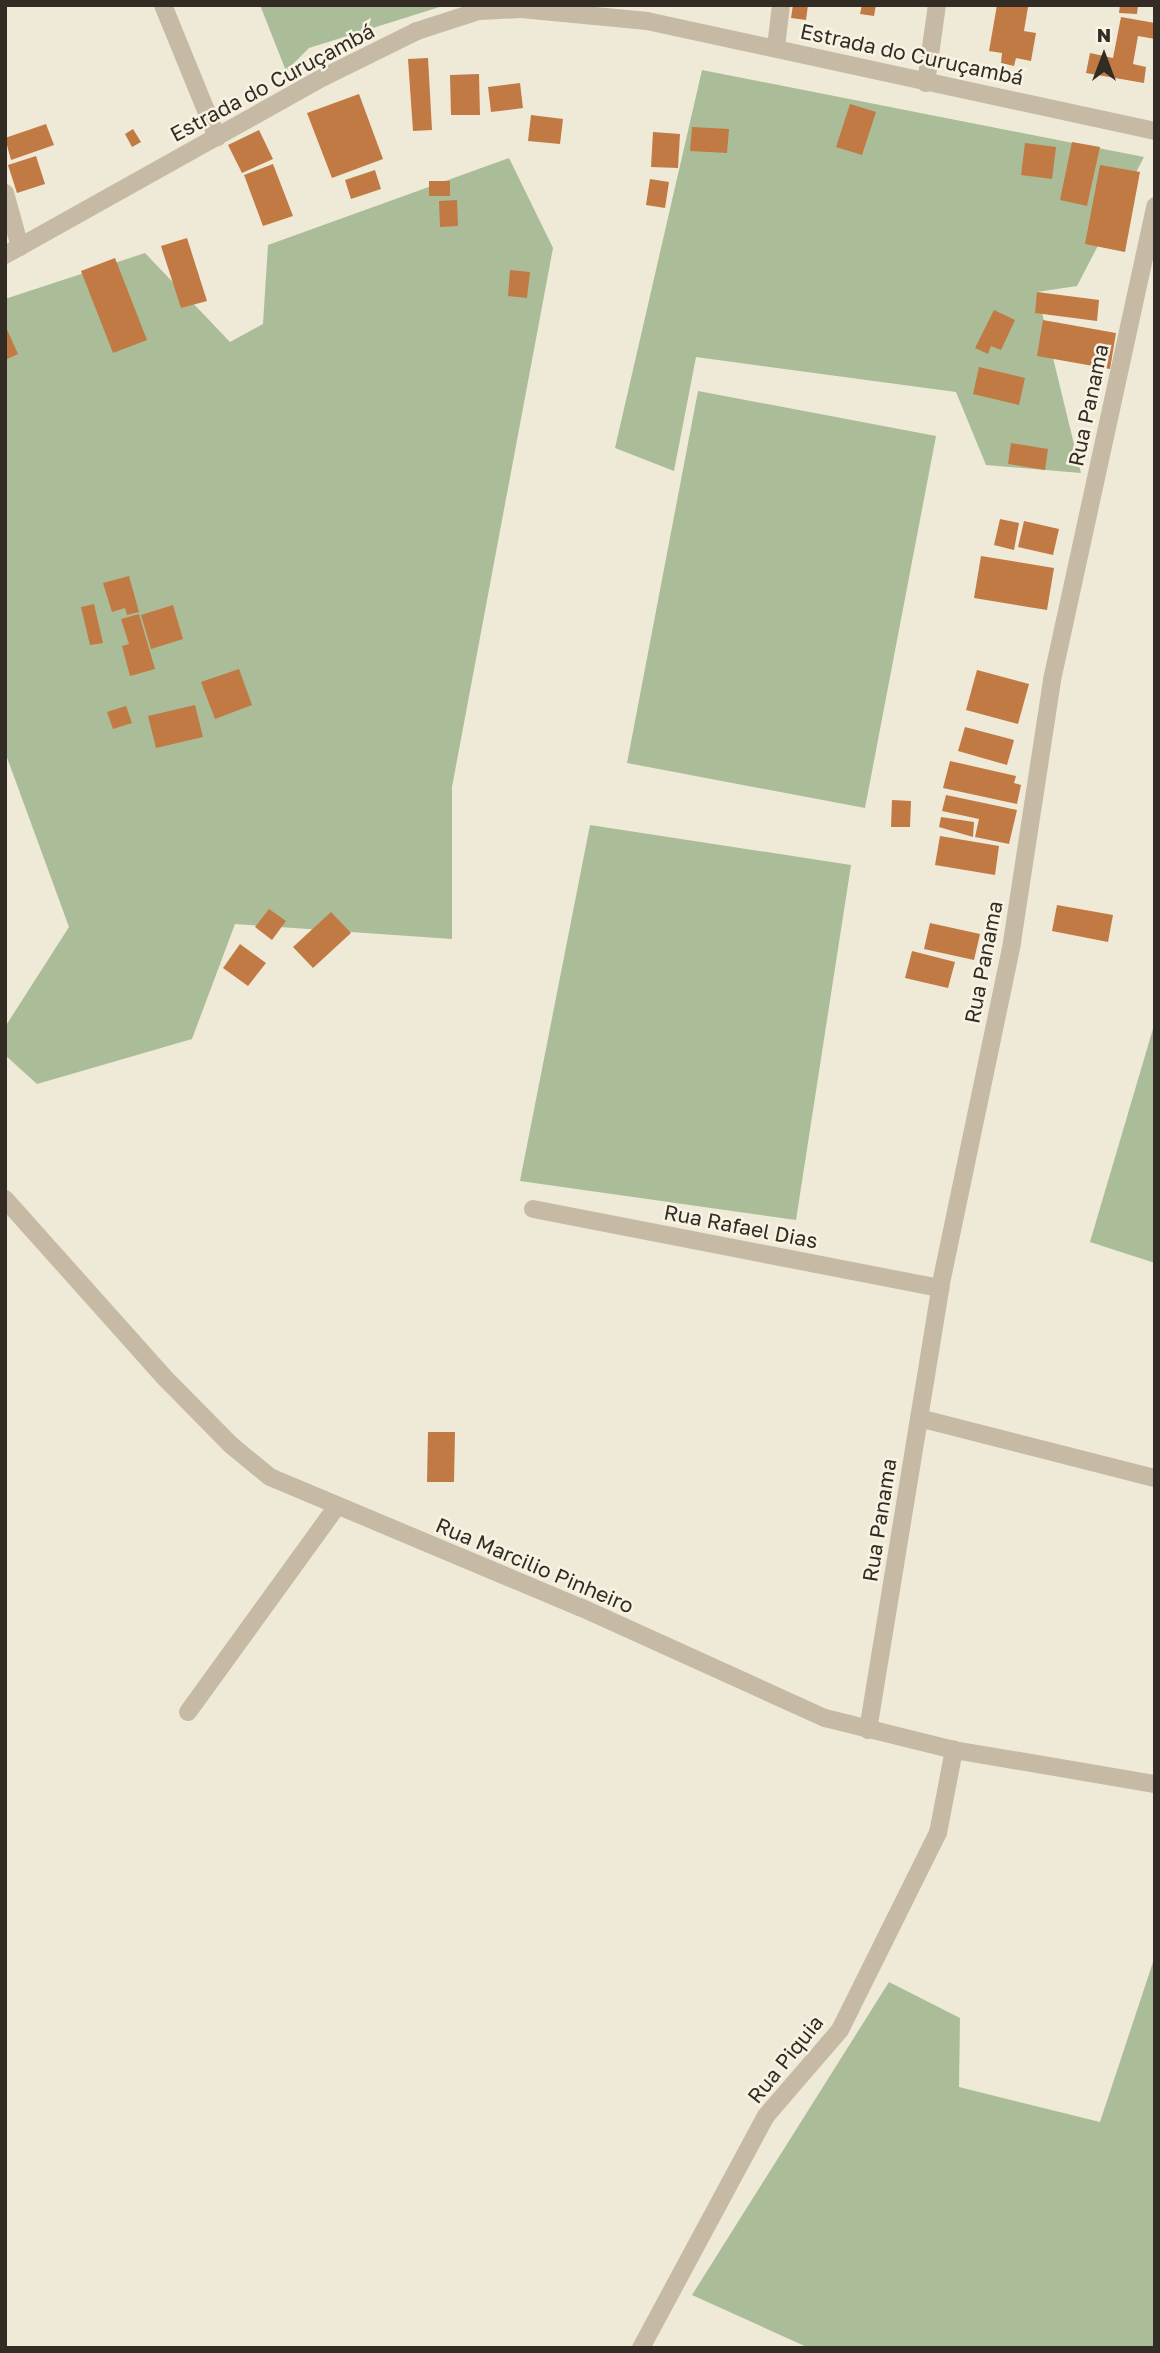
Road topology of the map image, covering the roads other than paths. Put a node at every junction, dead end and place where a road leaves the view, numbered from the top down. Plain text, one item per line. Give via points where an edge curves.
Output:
1 (163, 5) edge
2 (781, 5) edge
3 (937, 5) edge
4 (648, 13) edge
5 (776, 47) junction
6 (926, 83) junction
7 (1155, 131) edge
8 (217, 137) junction
9 (5, 193) edge
10 (1155, 206) edge
11 (13, 251) edge
12 (5, 1199) edge
13 (533, 1209) dead end
14 (940, 1288) junction
15 (919, 1418) junction
16 (1155, 1478) edge
17 (337, 1506) junction
18 (188, 1712) dead end
19 (868, 1730) junction
20 (954, 1750) junction
21 (1155, 1784) edge
22 (641, 2348) edge

1 - 8 street
2 - 5 street
3 - 6 street
4 - 5 street, Estrada do Curuçambá
4 - 8 street, Estrada do Curuçambá via 479,11 417,31
5 - 6 street, Estrada do Curuçambá
6 - 7 street, Estrada do Curuçambá
8 - 11 street, Estrada do Curuçambá
9 - 11 street
10 - 14 street, Rua Panama via 1052,680 1012,942
12 - 17 street, Rua Marcilio Pinheiro via 231,1445 270,1477
13 - 14 street, Rua Rafael Dias
14 - 15 street, Rua Panama
15 - 16 street
15 - 19 street, Rua Panama
17 - 18 street
17 - 19 street, Rua Marcilio Pinheiro via 580,1607 825,1718
19 - 20 street, Rua Marcilio Pinheiro
20 - 21 street, Rua Marcilio Pinheiro
20 - 22 street, Rua Piquia via 938,1833 840,2030 766,2116

